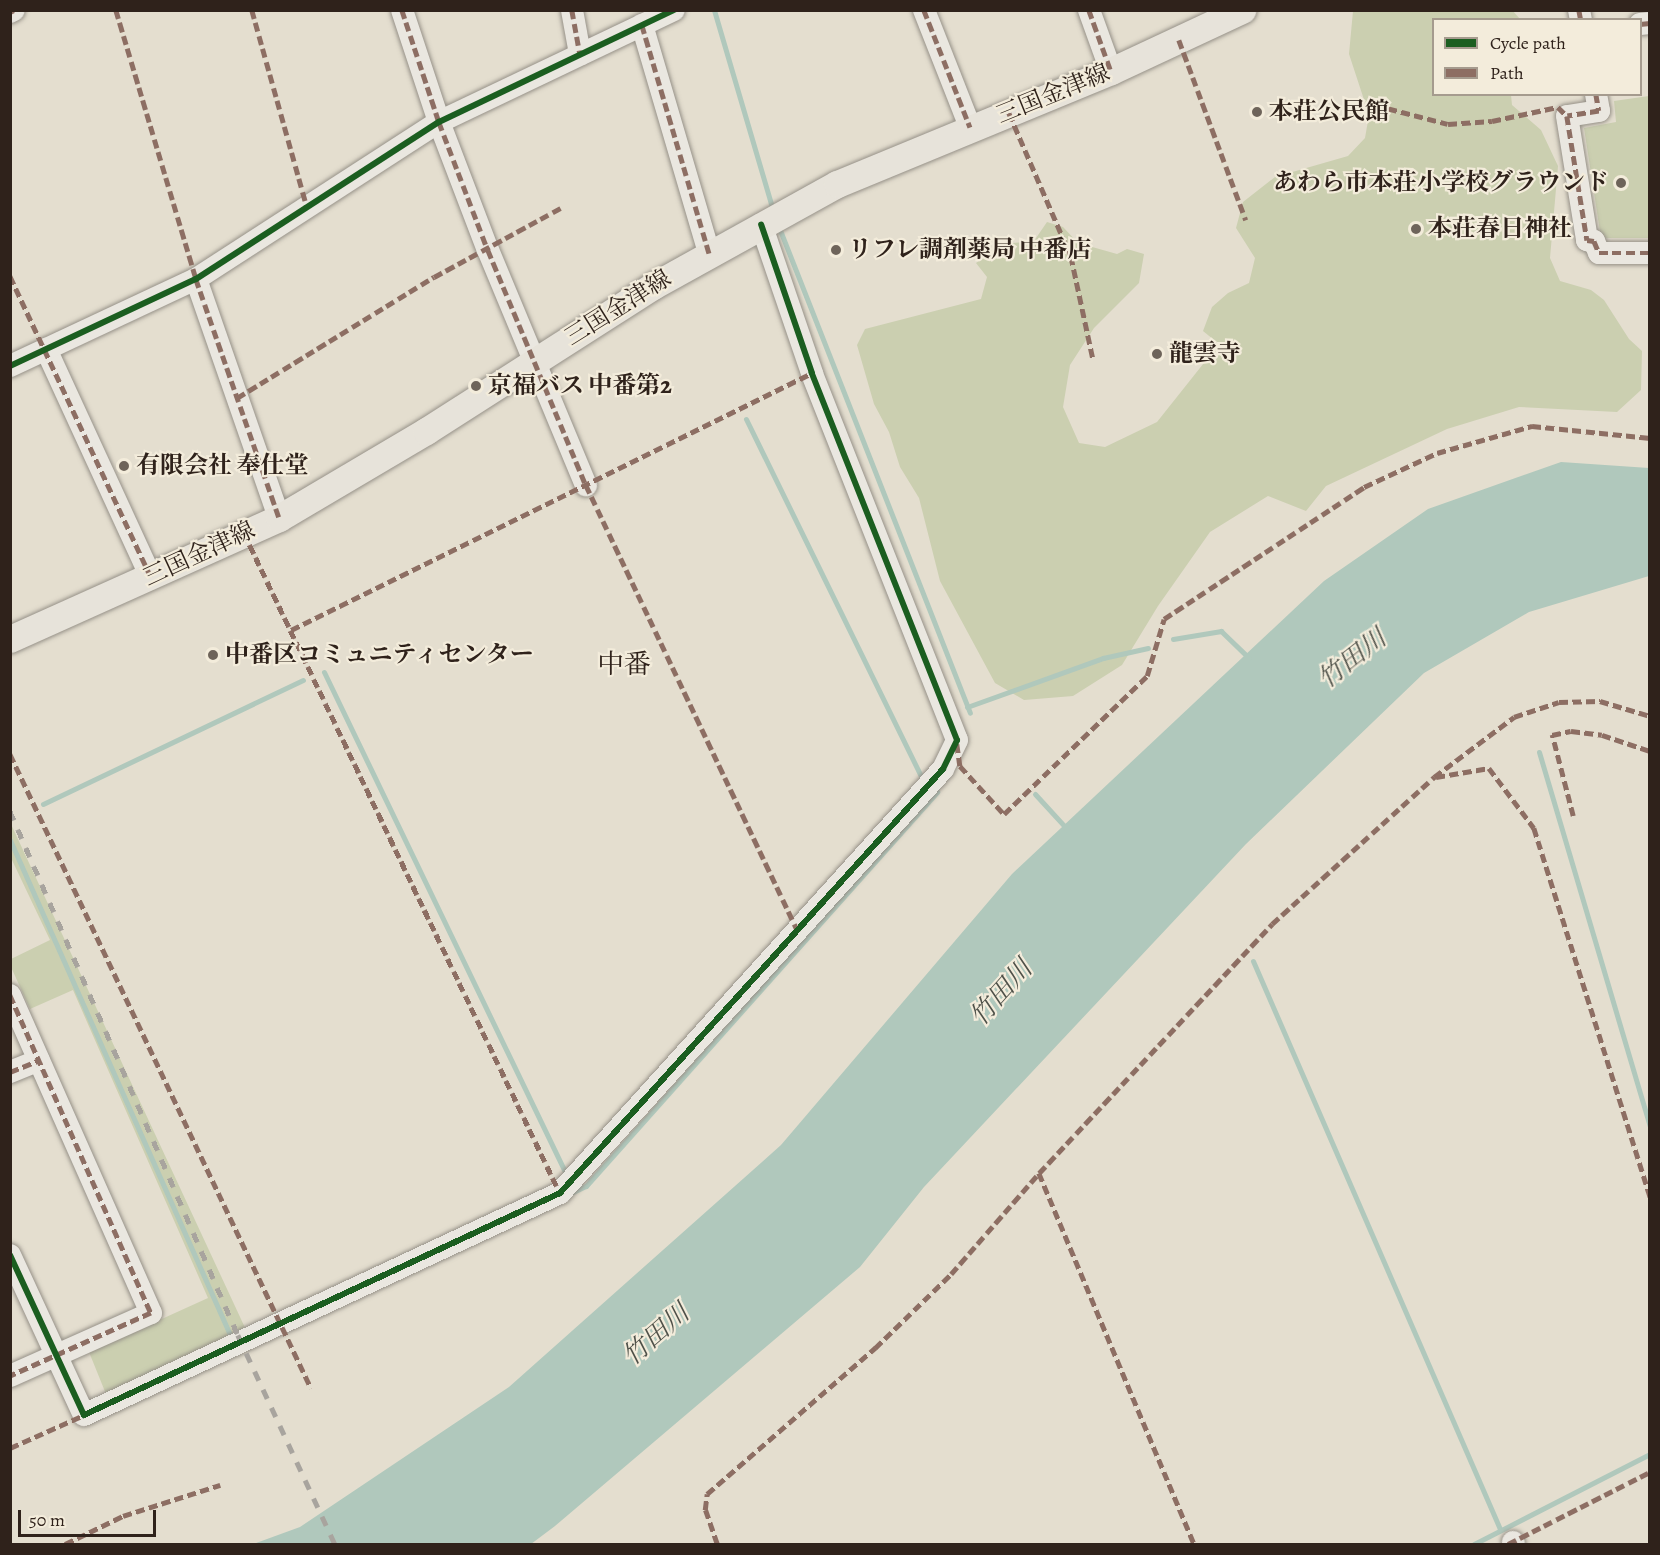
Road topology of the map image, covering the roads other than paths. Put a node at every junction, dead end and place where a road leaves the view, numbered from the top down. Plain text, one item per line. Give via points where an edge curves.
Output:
1 (402, 10) edge
2 (572, 10) edge
3 (674, 10) edge
4 (924, 10) edge
5 (1089, 10) edge
6 (1242, 10) edge
7 (642, 25) junction
8 (580, 54) junction
9 (1112, 71) junction
10 (1596, 96) edge
11 (439, 122) junction
12 (970, 127) junction
13 (770, 219) junction
14 (709, 253) junction
15 (1650, 253) edge
16 (196, 279) junction
17 (46, 349) junction
18 (532, 360) junction
19 (10, 366) edge
20 (586, 485) dead end
21 (279, 518) junction
22 (151, 577) junction
23 (10, 639) edge
24 (10, 995) edge
25 (39, 1060) junction
26 (10, 1072) edge
27 (10, 1255) edge
28 (56, 1356) junction
29 (10, 1376) edge

1 - 11 street
2 - 8 street
3 - 7 street
4 - 12 street
5 - 9 street
6 - 9 main road, 三国金津線
7 - 8 street
7 - 14 street
8 - 11 street
9 - 12 main road, 三国金津線
10 - 15 street via 1599,111 1567,116 1587,240 1594,241 1599,254
11 - 16 street
11 - 18 street
12 - 13 main road, 三国金津線 via 837,184
13 - 14 main road, 三国金津線
13 - 28 street via 812,373 957,740 943,769 560,1193 84,1415
14 - 18 main road, 三国金津線
16 - 17 street
16 - 21 street
17 - 19 street
17 - 22 street
18 - 20 street
18 - 21 main road, 三国金津線 via 426,431
21 - 22 main road, 三国金津線
22 - 23 main road, 三国金津線
24 - 25 street
25 - 26 street
25 - 28 street via 151,1313
27 - 28 street
28 - 29 street

